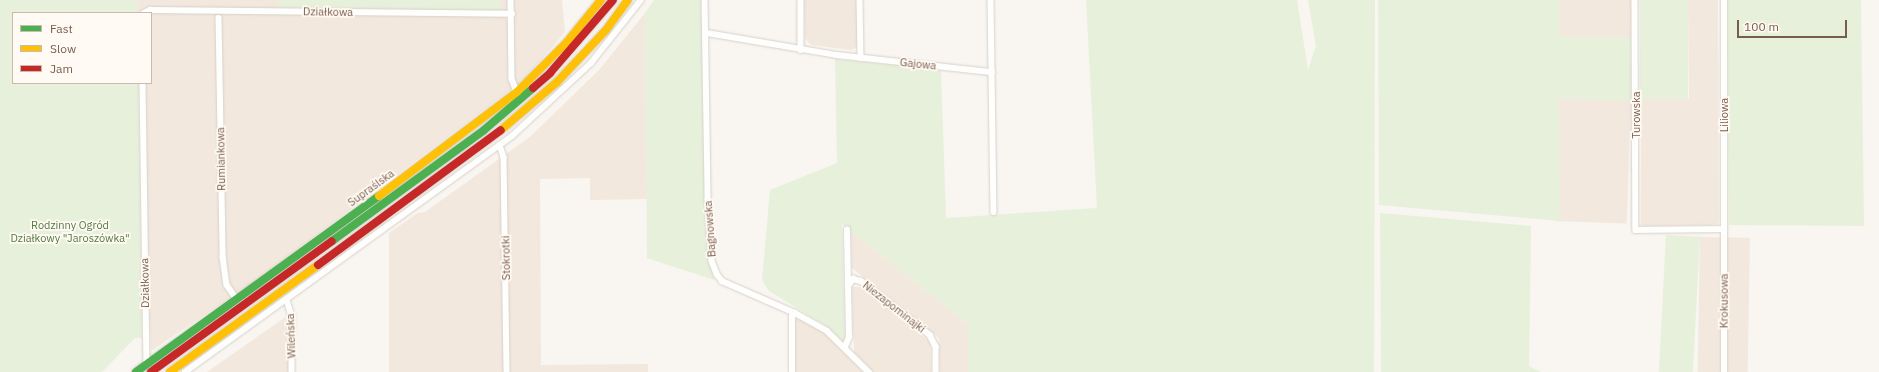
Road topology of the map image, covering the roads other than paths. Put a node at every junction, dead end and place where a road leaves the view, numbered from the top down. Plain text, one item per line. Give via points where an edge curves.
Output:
1 (511, 0) edge
2 (601, 0) edge
3 (613, 0) edge
4 (628, 0) edge
5 (641, 0) edge
6 (705, 0) edge
7 (801, 0) edge
8 (860, 0) edge
9 (991, 0) edge
10 (1635, 0) edge
11 (1724, 0) edge
12 (146, 12) edge
13 (512, 14) junction
14 (219, 18) dead end
15 (707, 33) junction
16 (802, 50) junction
17 (861, 58) junction
18 (992, 72) junction
19 (143, 84) edge
20 (517, 92) junction
21 (500, 146) junction
22 (994, 212) dead end
23 (1724, 229) junction
24 (847, 230) dead end
25 (848, 286) junction
26 (236, 298) junction
27 (287, 300) junction
28 (795, 313) junction
29 (844, 347) junction
30 (147, 363) junction
31 (136, 372) edge
32 (151, 372) edge
33 (170, 372) edge
34 (185, 372) edge
35 (292, 372) edge
36 (507, 372) edge
37 (792, 372) edge
38 (869, 372) edge
39 (936, 372) edge
40 (1724, 372) edge

1 - 13 street
2 - 20 main road, Supraślska via 567,42
3 - 32 main road via 550,73 484,130
4 - 33 main road via 606,30 557,82 491,139
5 - 21 street via 567,87
6 - 15 street, Bagnowska
7 - 16 street
8 - 17 street
9 - 18 street
10 - 23 street, Turowska via 1636,230
11 - 23 street, Liliowa
12 - 13 street, Działkowa via 150,10
13 - 20 street via 512,79
14 - 26 street, Rumiankowa via 223,257 227,285
15 - 16 street, Gajowa
15 - 28 street, Bagnowska via 708,199 712,261 722,281
16 - 17 street, Gajowa
17 - 18 street, Gajowa
18 - 22 street
19 - 30 street, Działkowa
20 - 26 main road, Supraślska via 438,153
21 - 27 street via 333,263
21 - 36 street, Stokrotki via 504,157
23 - 40 street, Krokusowa
24 - 25 street, Niezapominajki
25 - 29 street, Niezapominajki via 849,337
25 - 39 street, Niezapominajki via 853,279 861,281 930,336 936,347
26 - 30 main road, Supraślska
27 - 34 street
27 - 35 street, Wileńska via 292,316
28 - 29 street, Bagnowska via 827,330
28 - 37 street via 792,317
29 - 38 street, Bagnowska
30 - 31 main road, Supraślska

